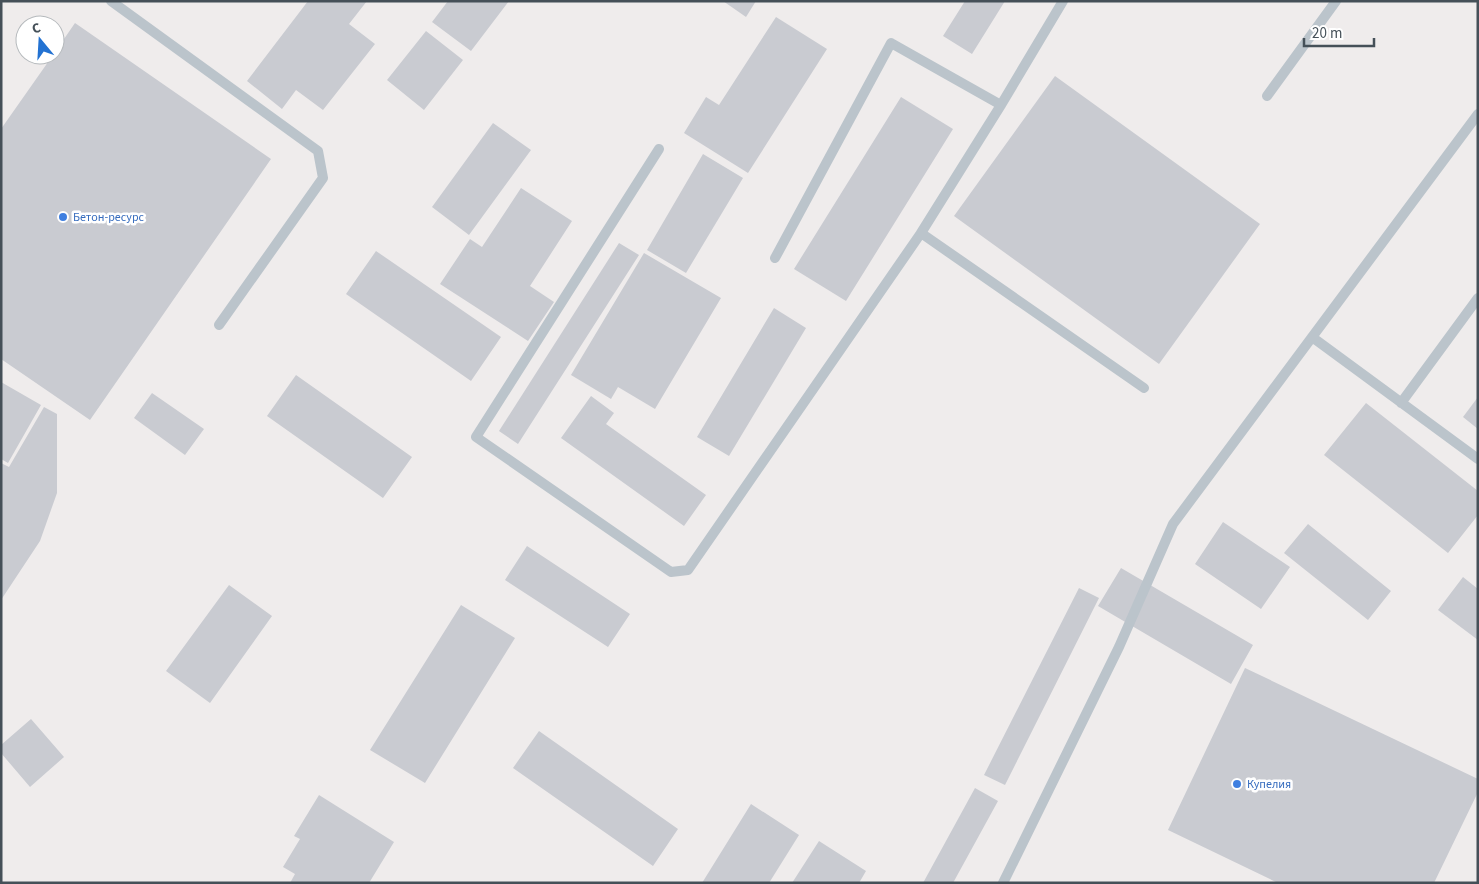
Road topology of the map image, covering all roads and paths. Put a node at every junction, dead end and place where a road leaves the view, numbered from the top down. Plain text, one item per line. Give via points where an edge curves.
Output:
1 (111, 1) edge
2 (1063, 1) edge
3 (1336, 1) edge
4 (1267, 96) dead end
5 (1001, 105) junction
6 (1478, 114) edge
7 (659, 149) dead end
8 (921, 233) junction
9 (775, 258) dead end
10 (1478, 298) edge
11 (219, 325) dead end
12 (1312, 338) junction
13 (1144, 388) dead end
14 (1401, 403) junction
15 (1478, 459) edge
16 (1003, 883) edge

1 - 11 lane via 318,151 323,178
2 - 5 lane
3 - 4 lane
5 - 8 lane
5 - 9 lane via 891,43
6 - 12 lane
7 - 8 lane via 476,437 671,572 688,570
8 - 13 lane
10 - 14 lane
12 - 14 lane
12 - 16 lane via 1173,524 1119,647
14 - 15 lane

